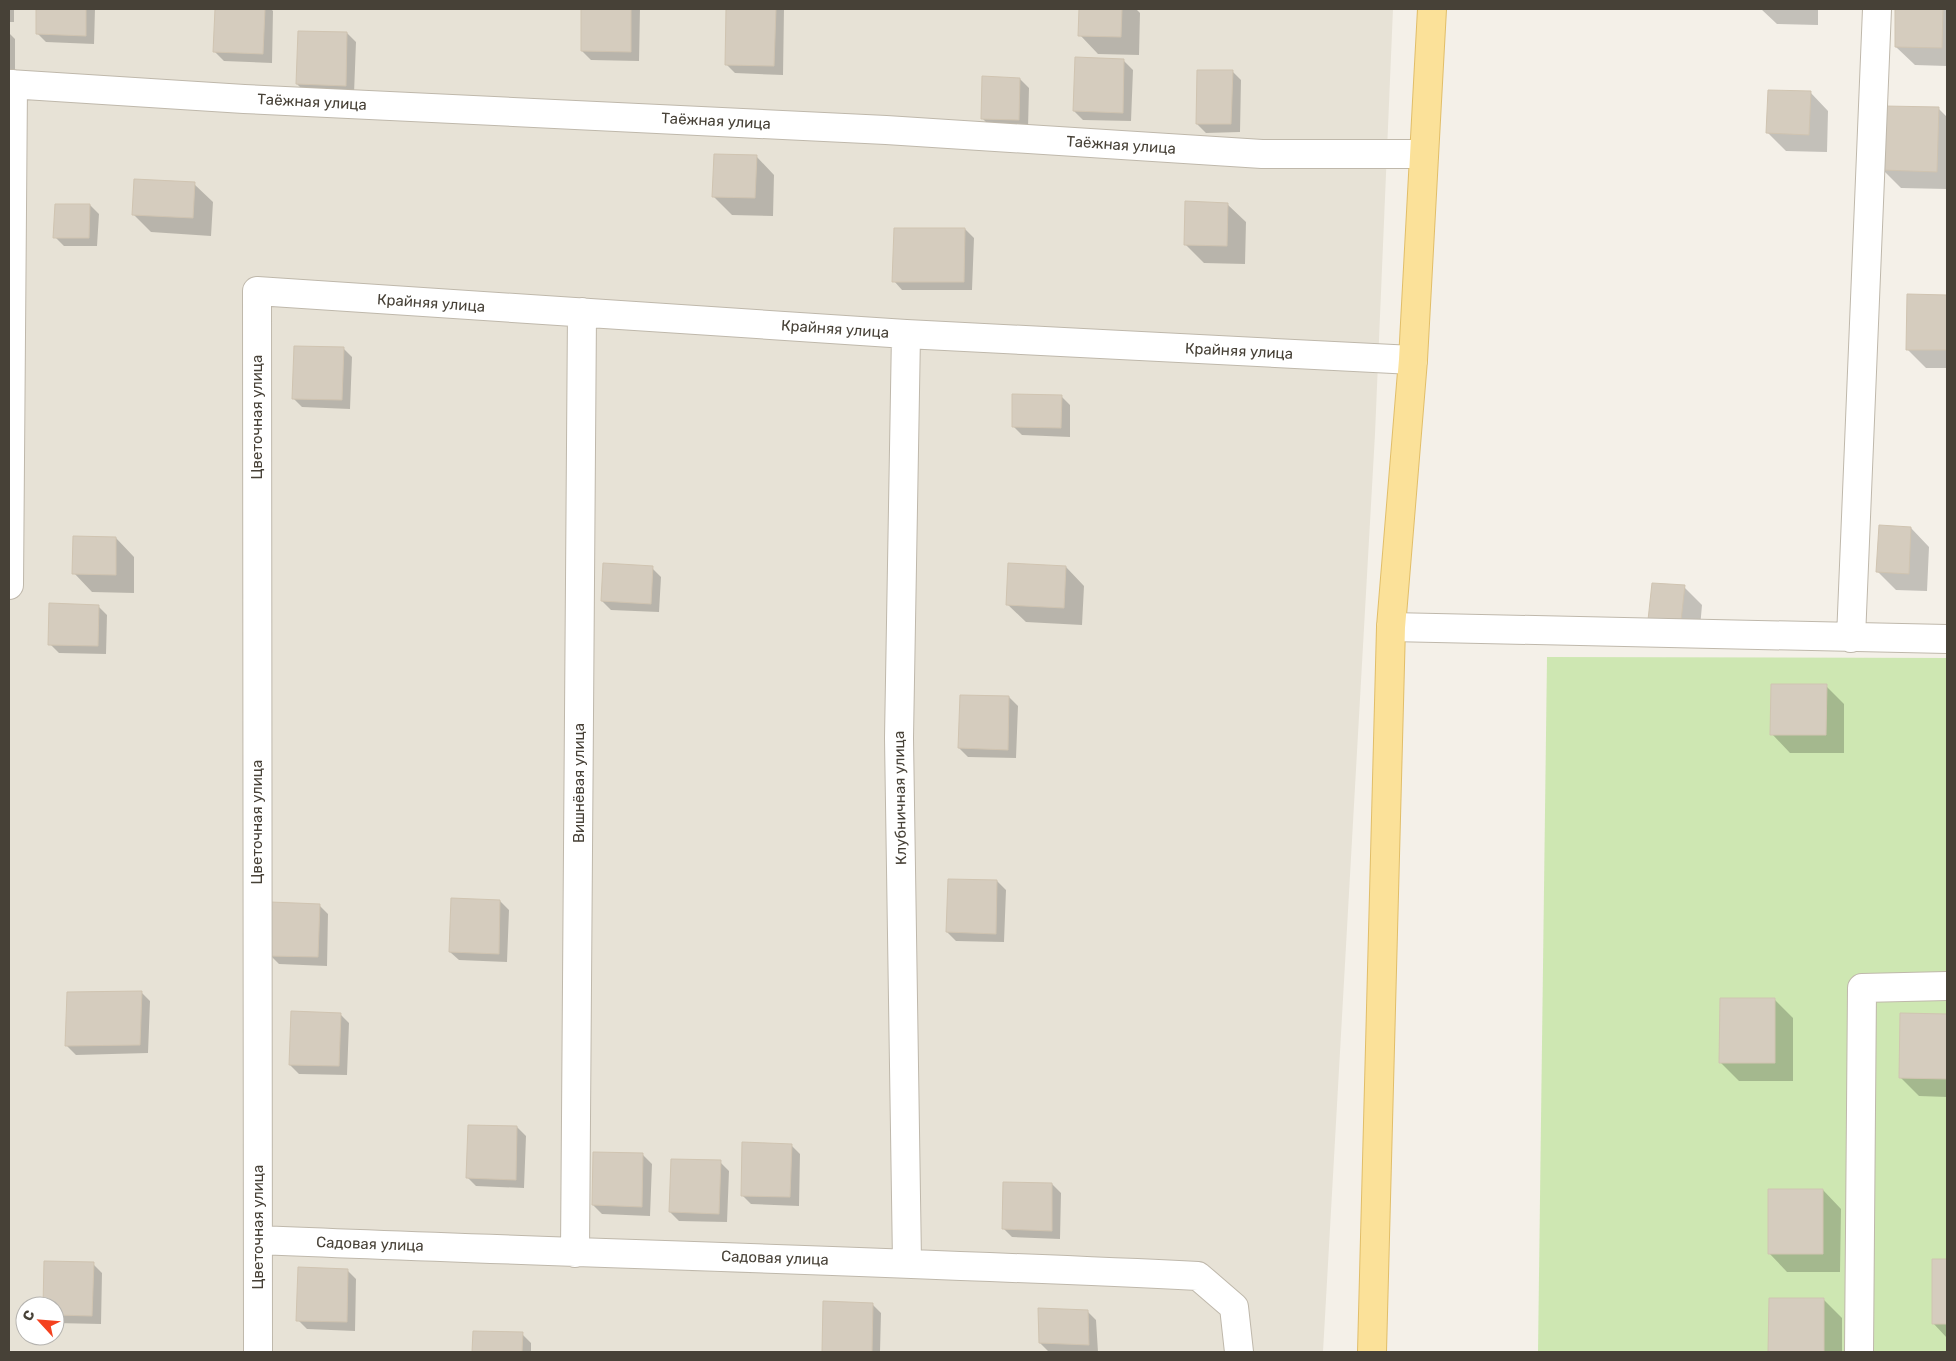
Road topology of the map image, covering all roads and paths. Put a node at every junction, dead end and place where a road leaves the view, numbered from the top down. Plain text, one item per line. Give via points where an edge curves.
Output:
1 (1432, 9) edge
2 (1877, 9) edge
3 (11, 84) edge
4 (1424, 154) junction
5 (257, 291) joint
6 (582, 312) junction
7 (906, 334) junction
8 (1414, 360) junction
9 (9, 585) edge
10 (1391, 626) junction
11 (1851, 638) junction
12 (1947, 639) edge
13 (1947, 986) edge
14 (258, 1240) junction
15 (575, 1253) junction
16 (907, 1262) junction
17 (258, 1352) edge
18 (1239, 1352) edge
19 (1372, 1352) edge
20 (1859, 1352) edge

1 - 4 main road
2 - 11 street
3 - 4 street, Таёжная улица via 244,99 886,130 1262,154
3 - 9 street
4 - 8 main road
5 - 6 street, Крайняя улица
5 - 14 street, Цветочная улица
6 - 7 street, Крайняя улица
6 - 15 street, Вишнёвая улица
7 - 8 street, Крайняя улица
7 - 16 street, Клубничная улица via 899,738
8 - 10 main road
10 - 11 street
10 - 19 main road
11 - 12 street
13 - 20 street via 1862,988
14 - 15 street, Садовая улица
14 - 17 street, Цветочная улица
15 - 16 street, Садовая улица
16 - 18 street, Садовая улица via 1198,1276 1234,1307

